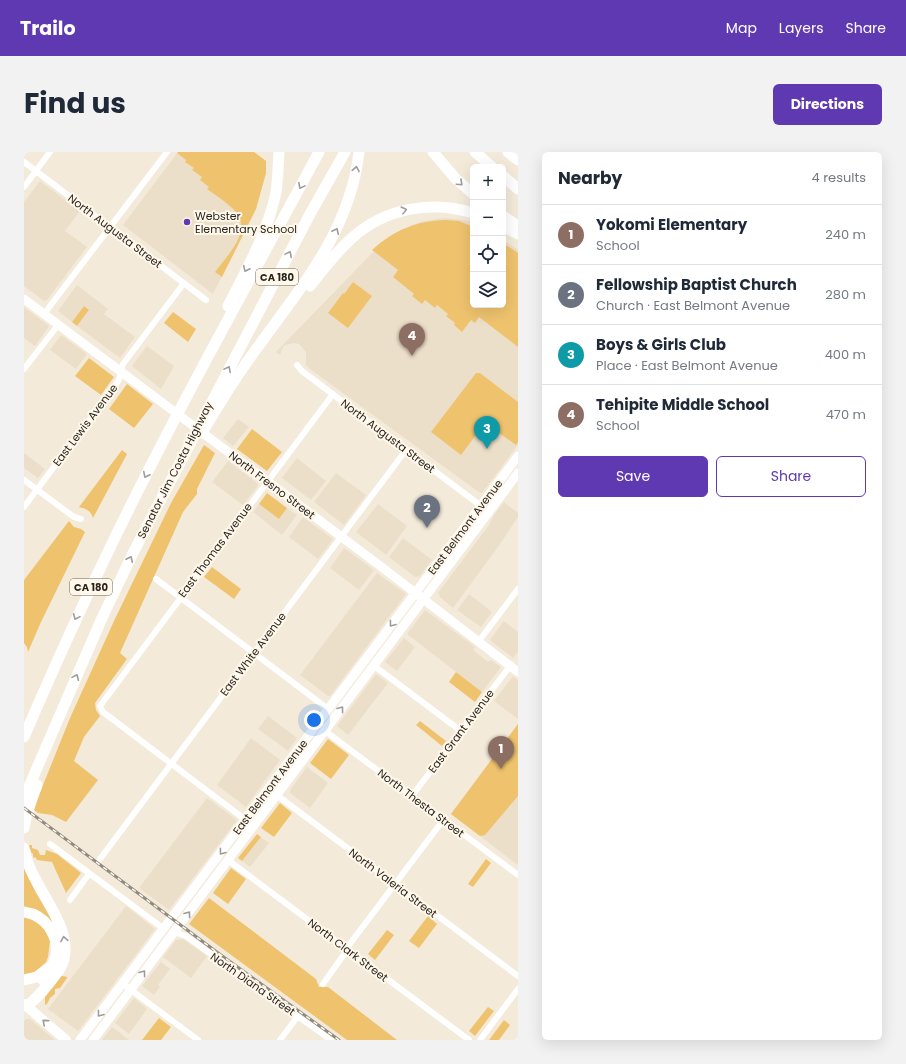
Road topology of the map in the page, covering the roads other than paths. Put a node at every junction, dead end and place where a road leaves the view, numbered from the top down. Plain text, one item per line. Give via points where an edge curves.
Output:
1 (50, 152) edge
2 (167, 152) edge
3 (279, 152) edge
4 (318, 152) edge
5 (345, 152) edge
6 (359, 152) edge
7 (433, 152) edge
8 (475, 152) edge
9 (508, 152) edge
10 (518, 160) edge
11 (24, 162) edge
12 (489, 164) edge
13 (36, 171) junction
14 (506, 179) edge
15 (24, 187) edge
16 (518, 189) edge
17 (470, 191) edge
18 (470, 212) edge
19 (506, 218) edge
20 (518, 226) edge
21 (110, 227) junction
22 (506, 228) edge
23 (518, 234) edge
24 (184, 283) junction
25 (24, 299) edge
26 (206, 300) dead end
27 (44, 314) junction
28 (58, 325) junction
29 (259, 344) junction
30 (297, 365) dead end
31 (24, 369) edge
32 (121, 372) junction
33 (191, 389) junction
34 (333, 394) junction
35 (213, 406) junction
36 (406, 450) junction
37 (518, 456) edge
38 (516, 469) edge
39 (24, 480) edge
40 (267, 481) junction
41 (37, 490) junction
42 (481, 506) junction
43 (24, 507) edge
44 (81, 519) dead end
45 (341, 537) junction
46 (156, 579) dead end
47 (518, 589) edge
48 (415, 593) junction
49 (180, 598) junction
50 (423, 598) junction
51 (479, 641) junction
52 (254, 654) junction
53 (373, 665) junction
54 (510, 666) junction
55 (518, 672) edge
56 (328, 709) junction
57 (324, 731) junction
58 (461, 731) junction
59 (24, 737) edge
60 (172, 763) junction
61 (269, 789) junction
62 (28, 794) edge
63 (277, 795) junction
64 (412, 796) junction
65 (444, 819) junction
66 (249, 823) junction
67 (24, 828) edge
68 (50, 844) dead end
69 (24, 848) edge
70 (100, 859) dead end
71 (228, 860) junction
72 (90, 874) junction
73 (518, 875) edge
74 (395, 884) junction
75 (70, 900) dead end
76 (24, 912) edge
77 (168, 932) junction
78 (347, 949) junction
79 (55, 959) junction
80 (518, 976) edge
81 (24, 980) edge
82 (322, 984) dead end
83 (127, 986) junction
84 (518, 989) edge
85 (25, 1007) edge
86 (298, 1016) junction
87 (66, 1040) edge
88 (80, 1040) edge
89 (93, 1040) edge
90 (198, 1040) edge
91 (280, 1040) edge
92 (332, 1040) edge
93 (468, 1040) edge
94 (480, 1040) edge

1 - 13 street
2 - 21 street
3 -> 33 highway via 278,178 265,227 198,362
4 -> 33 highway, Senator Jim Costa Highway / CA 180
35 -> 5 highway, Senator Jim Costa Highway / CA 180 via 310,214
29 -> 6 highway via 323,256 338,227 353,185
7 -> 17 highway via 448,171
8 - 12 highway
9 - 10 highway
11 - 13 street, North Augusta Street
13 - 15 street
13 - 21 street, North Augusta Street
14 - 16 highway
29 -> 18 highway via 346,244 369,226 397,212 430,206
19 - 20 highway
21 - 24 street, North Augusta Street
21 - 27 street
22 - 23 highway
24 - 26 street, North Augusta Street
24 - 32 street, East Lewis Avenue via 123,364
25 - 27 main road, North Fresno Street
27 - 28 main road, North Fresno Street
28 - 31 street
28 - 32 main road, North Fresno Street
29 - 35 highway
30 - 34 street, North Augusta Street
32 - 40 main road, North Fresno Street
32 - 41 street, East Lewis Avenue via 119,380
33 -> 59 highway, Senator Jim Costa Highway / CA 180 via 79,612
34 - 36 street, North Augusta Street
34 - 40 street, East Thomas Avenue
62 -> 35 highway, Senator Jim Costa Highway / CA 180 via 122,575 184,454
36 - 42 street, North Augusta Street
36 - 45 street, East White Avenue
37 - 38 main road, East Belmont Avenue
38 - 42 main road, East Belmont Avenue
38 - 50 main road, East Belmont Avenue
39 - 41 street
40 - 45 main road, North Fresno Street
40 - 49 street, East Thomas Avenue
41 - 43 street, East Lewis Avenue
41 - 44 street via 74,517
42 - 48 main road, East Belmont Avenue
45 - 48 main road, North Fresno Street
45 - 52 street, East White Avenue
46 - 49 street
47 - 51 street
48 - 50 main road, North Fresno Street
48 -> 56 main road, East Belmont Avenue
49 - 52 street
49 - 60 street, East Thomas Avenue via 100,707 103,712
50 - 51 main road, North Fresno Street
50 - 53 main road, East Belmont Avenue
51 - 54 main road, North Fresno Street
52 - 56 street
52 - 60 street, East White Avenue
57 -> 53 main road, East Belmont Avenue
53 - 58 street
54 - 55 main road, North Fresno Street
54 - 58 street, East Grant Avenue
56 - 61 main road, East Belmont Avenue
57 - 63 main road, East Belmont Avenue
57 - 64 street, North Thesta Street
58 - 64 street, East Grant Avenue
60 - 66 street
60 - 70 street, East White Avenue
61 - 63 street, North Valeria Street
61 - 66 main road, East Belmont Avenue
62 - 67 highway, Senator Jim Costa Highway
63 - 66 main road, East Belmont Avenue
63 - 74 street, North Valeria Street
64 - 65 street, North Thesta Street
65 - 73 street, North Thesta Street
65 - 74 street
66 - 71 main road, East Belmont Avenue
66 -> 77 main road, East Belmont Avenue
68 - 72 street, North Diana Street
85 -> 69 highway via 36,999 58,972 66,946 63,931 32,873
77 -> 71 main road, East Belmont Avenue
71 - 78 street, North Clark Street
72 - 75 street
72 - 77 street, North Diana Street
74 - 78 street
74 - 80 street, North Valeria Street
76 - 79 highway via 38,917 52,931 56,942
77 - 83 main road, East Belmont Avenue
83 -> 77 main road, East Belmont Avenue via 156,956 155,949
77 - 86 street, North Diana Street via 186,936
78 - 82 street
78 - 93 street, North Clark Street
79 - 81 highway via 43,974
79 - 85 highway
83 -> 88 main road, East Belmont Avenue
83 - 89 main road, East Belmont Avenue
83 - 90 street
84 - 94 street
87 -> 85 main road
86 - 91 street
86 - 92 street, North Diana Street

